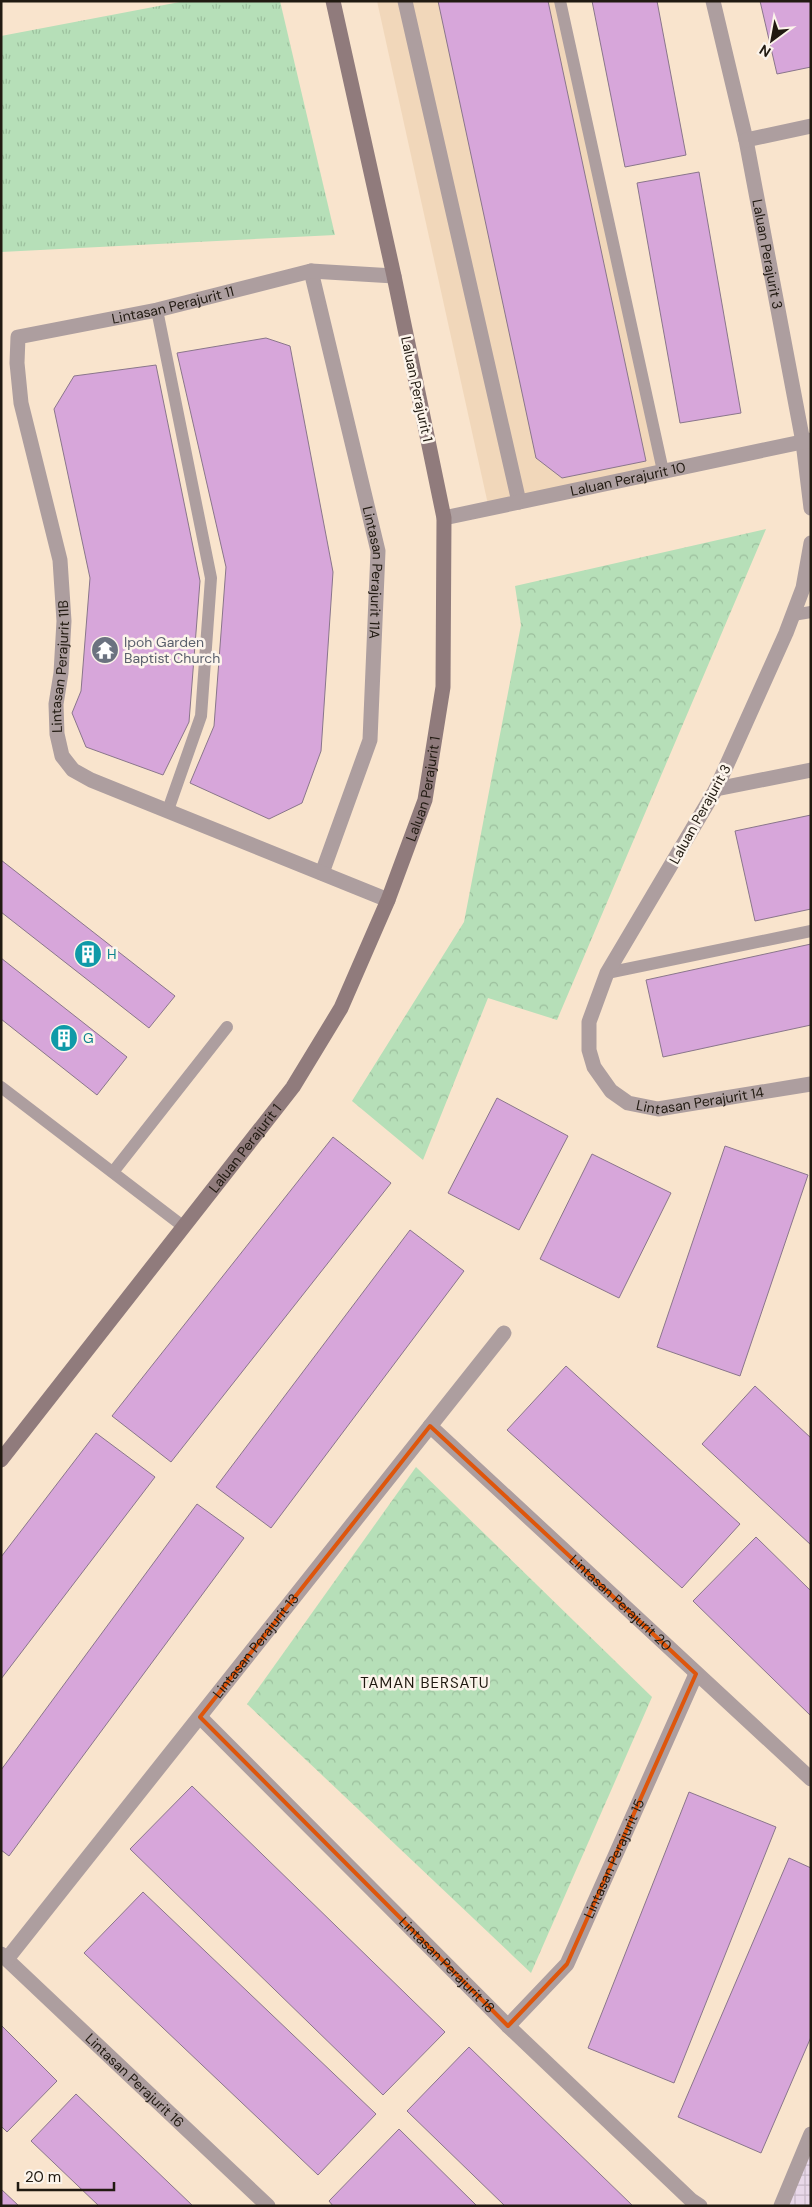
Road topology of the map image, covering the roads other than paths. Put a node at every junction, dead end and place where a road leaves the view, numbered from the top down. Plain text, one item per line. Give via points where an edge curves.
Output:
1 (333, 1) edge
2 (405, 1) edge
3 (560, 1) edge
4 (713, 1) edge
5 (811, 126) edge
6 (746, 140) junction
7 (311, 271) junction
8 (394, 276) junction
9 (157, 310) junction
10 (21, 402) joint
11 (807, 441) edge
12 (663, 472) junction
13 (519, 502) junction
14 (811, 508) edge
15 (444, 518) junction
16 (811, 543) edge
17 (811, 612) edge
18 (793, 615) junction
19 (811, 770) edge
20 (716, 789) junction
21 (168, 810) junction
22 (322, 873) junction
23 (388, 900) junction
24 (811, 930) edge
25 (607, 973) junction
26 (226, 1026) dead end
27 (588, 1050) joint
28 (811, 1084) edge
29 (1, 1087) edge
30 (113, 1172) junction
31 (184, 1227) junction
32 (504, 1334) dead end
33 (430, 1426) junction
34 (1, 1460) edge
35 (696, 1674) junction
36 (200, 1717) junction
37 (811, 1780) edge
38 (4, 1957) edge
39 (508, 2026) junction
40 (811, 2134) edge
41 (268, 2206) edge
42 (700, 2206) edge
43 (781, 2206) edge

1 - 8 street, Laluan Perajurit 1
2 - 13 street
3 - 12 lane
4 - 6 street, Laluan Perajurit 3
5 - 6 street
6 - 11 street, Laluan Perajurit 3
7 - 8 street, Lintasan Perajurit 11
7 - 9 street, Lintasan Perajurit 11
7 - 22 street, Lintasan Perajurit 11A via 378,551 370,740
8 - 15 street, Laluan Perajurit 1
9 - 10 street, Lintasan Perajurit 11 via 18,338
9 - 21 lane via 211,578 201,716
10 - 21 street, Lintasan Perajurit 11B via 60,560 64,621 56,704 62,756 73,770
11 - 12 street, Laluan Perajurit 10
11 - 14 street, Laluan Perajurit 3
12 - 13 street, Laluan Perajurit 10
13 - 15 street, Laluan Perajurit 10
15 - 23 street, Laluan Perajurit 1 via 443,686 425,800
16 - 18 street, Laluan Perajurit 3 via 803,588
17 - 18 lane
18 - 20 street, Laluan Perajurit 3
19 - 20 street
20 - 25 street, Laluan Perajurit 3
21 - 22 street, Lintasan Perajurit 11B
22 - 23 street, Lintasan Perajurit 11B
23 - 31 street, Laluan Perajurit 1 via 341,1008 293,1087
24 - 25 lane
25 - 27 street, Laluan Perajurit 3 via 590,1022
26 - 30 lane
27 - 28 street, Lintasan Perajurit 14 via 594,1067 611,1091 628,1103 658,1109
29 - 30 lane
30 - 31 lane
31 - 34 street, Laluan Perajurit 1
32 - 33 street, Lintasan Perajurit 13
33 - 35 street, Lintasan Perajurit 20
33 - 36 street, Lintasan Perajurit 13
35 - 37 street, Lintasan Perajurit 20
35 - 39 street, Lintasan Perajurit 15 via 567,1964
36 - 38 street, Lintasan Perajurit 13
36 - 39 street, Lintasan Perajurit 18
38 - 41 street, Lintasan Perajurit 16
39 - 42 street, Lintasan Perajurit 18
40 - 43 street

